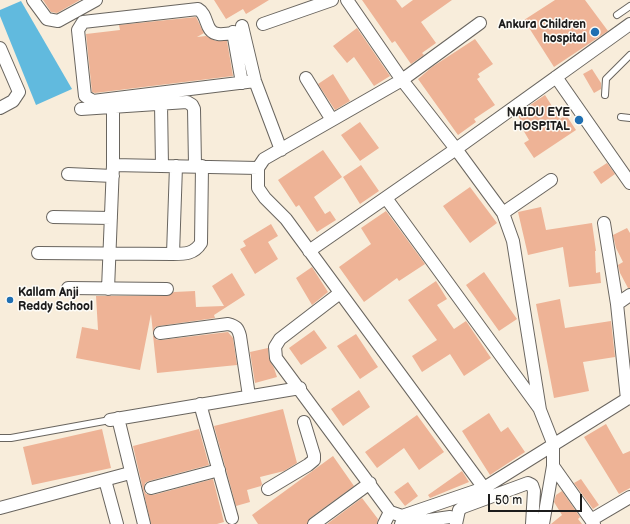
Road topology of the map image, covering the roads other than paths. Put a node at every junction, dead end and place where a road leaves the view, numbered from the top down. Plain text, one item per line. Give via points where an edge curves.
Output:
1 (33, 0) edge
2 (96, 0) edge
3 (332, 0) edge
4 (346, 0) edge
5 (630, 6) edge
6 (616, 15) dead end
7 (480, 23) dead end
8 (264, 24) dead end
9 (630, 24) edge
10 (0, 48) edge
11 (630, 55) edge
12 (244, 62) junction
13 (556, 77) junction
14 (306, 78) dead end
15 (402, 80) junction
16 (255, 81) junction
17 (242, 83) junction
18 (605, 95) dead end
19 (161, 104) junction
20 (113, 107) junction
21 (0, 108) edge
22 (82, 109) dead end
23 (621, 116) dead end
24 (630, 118) edge
25 (332, 120) junction
26 (456, 149) junction
27 (281, 150) junction
28 (162, 166) junction
29 (176, 166) junction
30 (198, 166) junction
31 (258, 168) junction
32 (113, 171) junction
33 (68, 174) dead end
34 (551, 180) dead end
35 (630, 183) edge
36 (386, 198) junction
37 (503, 213) junction
38 (54, 216) dead end
39 (111, 218) junction
40 (604, 223) dead end
41 (309, 251) junction
42 (110, 252) junction
43 (38, 253) dead end
44 (173, 254) junction
45 (68, 288) dead end
46 (108, 288) junction
47 (167, 289) dead end
48 (340, 293) junction
49 (630, 295) edge
50 (617, 304) junction
51 (160, 333) dead end
52 (300, 388) junction
53 (249, 396) junction
54 (629, 398) edge
55 (200, 404) junction
56 (540, 410) junction
57 (114, 419) junction
58 (327, 425) junction
59 (0, 438) edge
60 (553, 443) junction
61 (553, 466) junction
62 (219, 470) junction
63 (130, 473) junction
64 (105, 480) junction
65 (370, 483) junction
66 (151, 488) dead end
67 (484, 488) junction
68 (268, 489) dead end
69 (630, 497) edge
70 (452, 499) junction
71 (0, 508) edge
72 (390, 512) junction
73 (232, 518) dead end
74 (452, 522) edge
75 (592, 522) edge
76 (117, 524) edge
77 (144, 524) edge
78 (314, 524) edge
79 (384, 524) edge
80 (401, 524) edge
81 (532, 524) edge
82 (543, 524) edge

1 - 2 street via 47,19 58,20
3 - 8 street
4 - 15 street
5 - 6 lane
7 - 15 street
9 - 13 street
10 - 21 street via 19,92 13,101
11 - 18 lane via 606,79
12 - 16 street
12 - 17 street
12 - 17 street via 239,30 218,34 213,32 207,26 205,15 198,8 83,22 78,30 86,96 93,101
13 - 26 street
13 - 35 street
14 - 25 street
15 - 25 street
15 - 26 street
16 - 17 street
16 - 27 street
19 - 20 street
19 - 28 street
19 - 30 street via 187,102 192,105
20 - 22 street
20 - 32 street
23 - 24 lane
25 - 27 street
26 - 36 street
26 - 37 street
27 - 31 street via 264,158
28 - 29 street
28 - 32 street
29 - 30 street
29 - 44 street
30 - 31 street
30 - 44 street via 201,244 197,250 189,254
31 - 41 street via 258,188 286,219
32 - 33 street
32 - 39 street
34 - 37 street
36 - 41 street
36 - 56 street
37 - 56 street via 513,240
38 - 39 street
39 - 42 street
40 - 50 street
41 - 48 street
42 - 43 street
42 - 44 street
42 - 46 street
45 - 46 street
46 - 47 street
48 - 52 street via 280,338 275,347 279,363
48 - 67 street
49 - 50 street
50 - 54 street
51 - 53 street via 234,325 238,328 240,336
52 - 53 street
52 - 58 street
53 - 55 street
54 - 60 street
55 - 57 street
55 - 62 street
56 - 60 street
57 - 59 lane
57 - 63 street
58 - 65 street
58 - 68 street via 306,427 314,455 312,462
60 - 61 street
60 - 67 street
61 - 75 street
61 - 82 street
62 - 66 street
62 - 73 street
63 - 64 street
63 - 77 street
64 - 71 street
64 - 76 street
65 - 72 street
65 - 78 street
67 - 70 street
69 - 75 street
70 - 72 street via 402,516
70 - 74 street
72 - 79 street
74 - 80 street
74 - 81 street via 463,507 528,483 534,491

